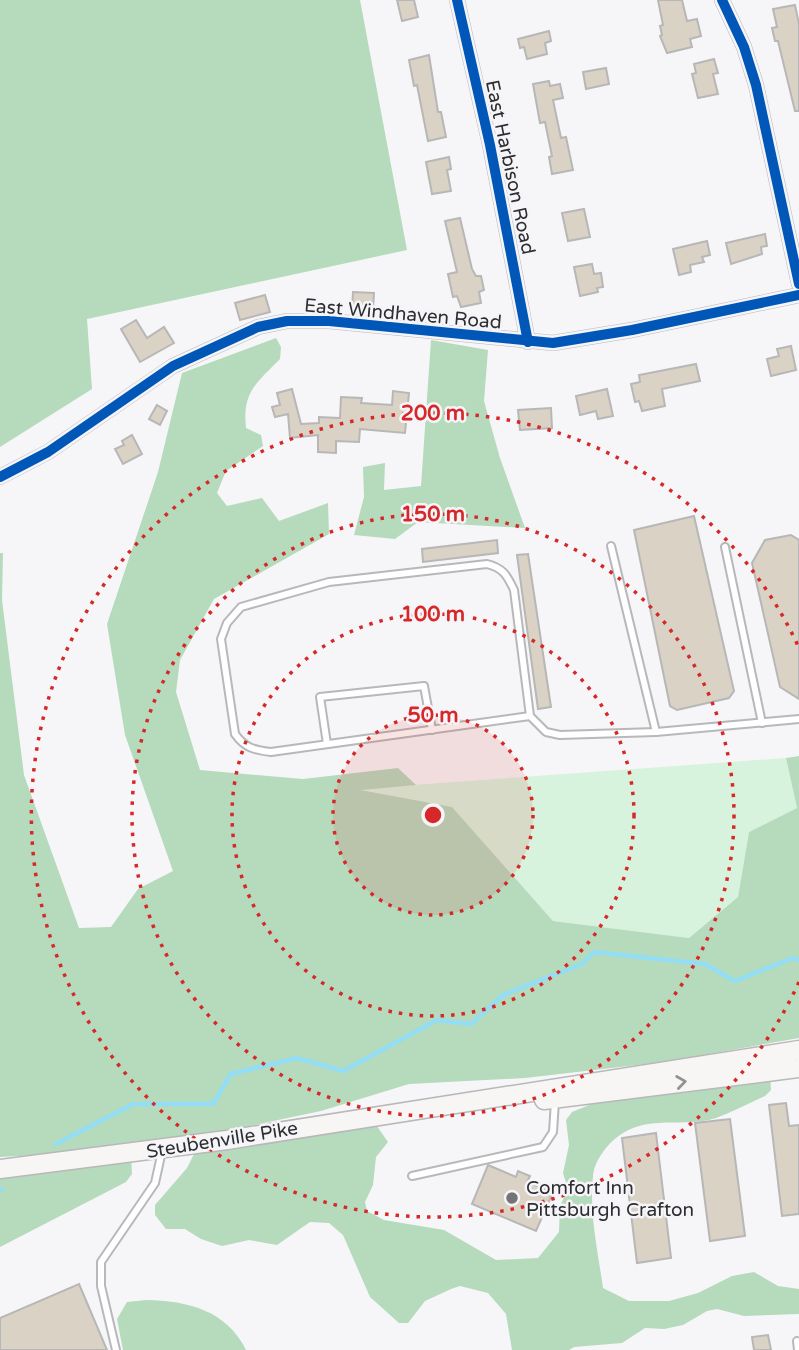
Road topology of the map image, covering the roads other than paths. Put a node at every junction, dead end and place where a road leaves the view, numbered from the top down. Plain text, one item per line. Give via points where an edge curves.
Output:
1 (457, 0) edge
2 (722, 0) edge
3 (799, 284) edge
4 (799, 295) edge
5 (528, 342) junction
6 (0, 477) edge
7 (611, 546) dead end
8 (724, 547) dead end
9 (530, 716) junction
10 (799, 719) edge
11 (762, 723) junction
12 (432, 730) junction
13 (656, 732) junction
14 (327, 744) junction
15 (799, 1050) edge
16 (799, 1068) edge
17 (555, 1099) junction
18 (443, 1107) junction
19 (163, 1149) junction
20 (0, 1169) edge
21 (412, 1176) dead end
22 (797, 1341) dead end
23 (116, 1350) edge
24 (798, 1350) edge

1 - 5 street, East Harbison Road
2 - 3 street via 756,85
4 - 5 street, East Windhaven Road via 570,342
5 - 6 street, East Windhaven Road via 329,321 287,321 258,327 173,366 48,452
7 - 13 lane
8 - 11 lane
9 - 12 lane
9 - 13 lane via 546,732 560,735
9 - 14 lane via 514,590 499,567 487,564 329,582 241,607 221,639 235,734 251,750 271,752
10 - 11 lane
11 - 13 lane
12 - 14 lane
12 - 14 lane via 424,686 320,697
15 - 18 main road, Steubenville Pike
17 -> 16 main road, Steubenville Pike
17 - 18 main road, Steubenville Pike
17 - 21 lane via 553,1132 543,1147
18 - 19 main road, Steubenville Pike
19 - 20 main road, Steubenville Pike
19 - 23 lane via 155,1183 101,1262 101,1286
22 - 24 lane

